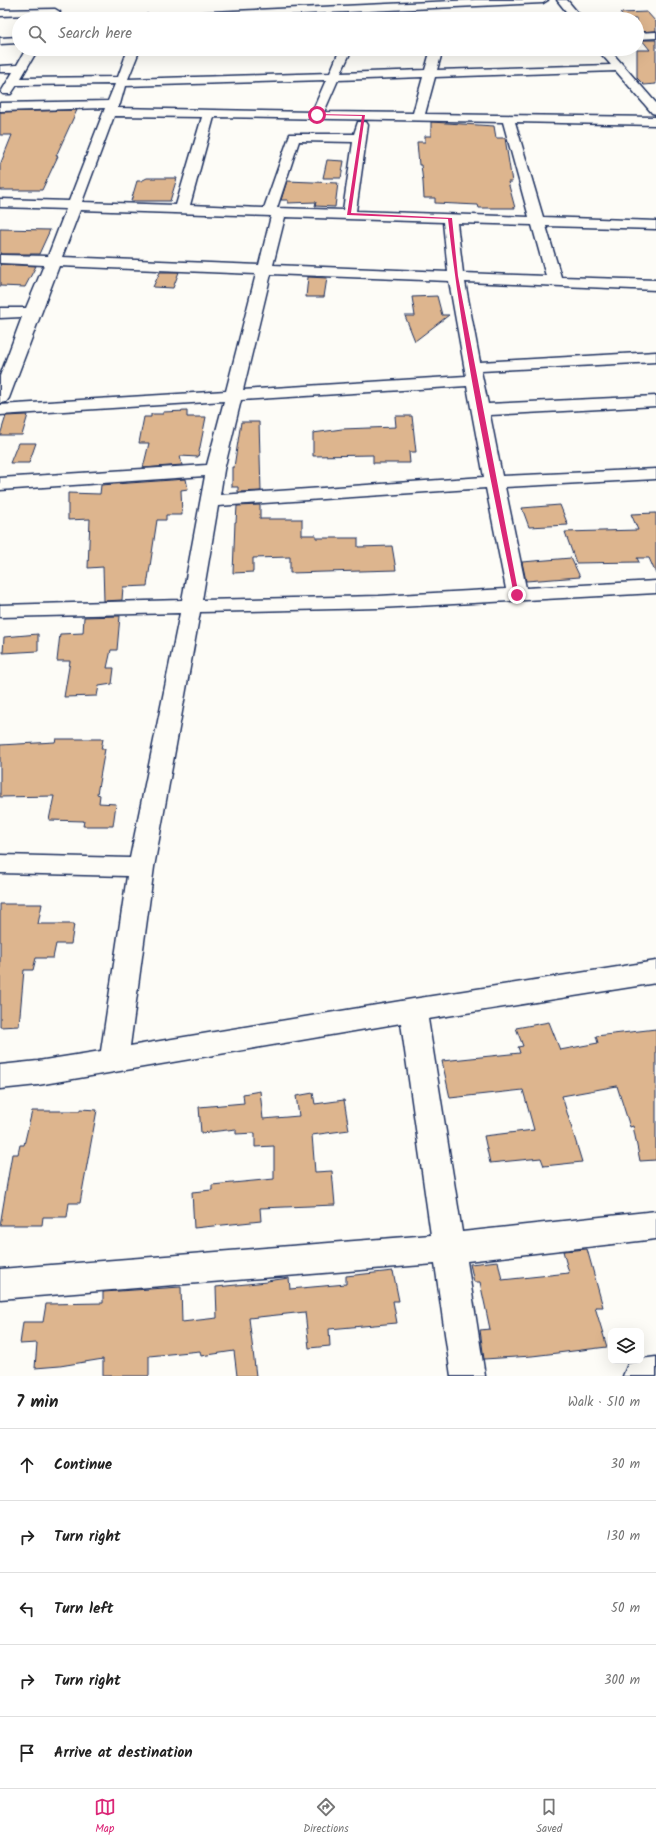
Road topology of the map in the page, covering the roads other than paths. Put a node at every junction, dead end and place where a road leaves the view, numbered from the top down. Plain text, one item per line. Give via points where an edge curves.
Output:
1 (288, 0) edge
2 (543, 0) edge
3 (562, 0) edge
4 (151, 6) dead end
5 (366, 8) junction
6 (292, 11) junction
7 (148, 12) edge
8 (285, 12) edge
9 (364, 12) edge
10 (572, 12) edge
11 (0, 13) edge
12 (12, 13) edge
13 (656, 35) edge
14 (644, 36) edge
15 (12, 40) edge
16 (0, 41) edge
17 (28, 56) edge
18 (131, 56) edge
19 (343, 56) edge
20 (435, 56) edge
21 (609, 56) edge
22 (20, 68) junction
23 (619, 68) junction
24 (0, 69) edge
25 (430, 73) junction
26 (333, 76) junction
27 (122, 81) junction
28 (13, 82) junction
29 (1, 104) edge
30 (112, 108) junction
31 (656, 110) edge
32 (209, 113) junction
33 (317, 115) junction
34 (364, 115) junction
35 (418, 116) junction
36 (508, 118) junction
37 (656, 121) edge
38 (360, 138) junction
39 (0, 203) edge
40 (74, 205) junction
41 (182, 209) junction
42 (274, 212) junction
43 (349, 214) junction
44 (450, 218) junction
45 (537, 221) junction
46 (656, 225) edge
47 (0, 259) edge
48 (52, 260) junction
49 (264, 269) junction
50 (456, 276) junction
51 (555, 281) junction
52 (656, 285) edge
53 (32, 312) junction
54 (0, 313) edge
55 (656, 356) edge
56 (474, 373) junction
57 (234, 396) junction
58 (0, 398) edge
59 (656, 401) edge
60 (0, 410) edge
61 (480, 410) junction
62 (215, 470) junction
63 (656, 474) edge
64 (494, 482) junction
65 (0, 484) edge
66 (211, 500) junction
67 (656, 587) edge
68 (517, 595) junction
69 (191, 607) junction
70 (0, 611) edge
71 (0, 864) edge
72 (141, 867) junction
73 (656, 972) edge
74 (413, 1010) junction
75 (114, 1060) junction
76 (0, 1077) edge
77 (656, 1225) edge
78 (448, 1248) junction
79 (0, 1284) edge
80 (656, 1374) edge
81 (468, 1376) edge
82 (640, 1376) edge

1 - 6 street
2 - 5 street via 443,8
3 - 10 street
4 - 7 street
5 - 6 street
5 - 9 street
6 - 8 street
11 - 12 street
13 - 14 street
15 - 16 street
17 - 22 street
18 - 27 street
19 - 26 street
20 - 25 street
21 - 23 street
22 - 24 street
22 - 28 street
23 - 25 street
23 - 31 street
25 - 26 street
25 - 35 street
26 - 27 street
26 - 33 street
27 - 28 street
27 - 30 street
28 - 29 street
29 - 30 street
30 - 32 street
30 - 40 street
32 - 33 street
32 - 41 street
33 - 34 street
34 - 35 street
34 - 38 street
35 - 36 street
36 - 37 street
36 - 45 street
38 - 42 street via 294,137
38 - 43 street
39 - 40 street
40 - 41 street
40 - 48 street via 67,228
41 - 42 street
42 - 43 street
42 - 49 street
43 - 44 street
44 - 45 street
44 - 50 street
45 - 46 street
45 - 51 street
47 - 48 street
48 - 49 street
48 - 53 street
49 - 50 street
49 - 57 street
50 - 51 street
50 - 56 street
51 - 52 street
53 - 54 street
53 - 58 street
55 - 56 street
56 - 57 street
56 - 61 street
57 - 60 street
57 - 62 street
59 - 61 street
61 - 64 street
62 - 65 street
62 - 66 street
63 - 64 street
64 - 66 street
64 - 68 street
66 - 69 street
67 - 68 street
68 - 69 street
69 - 70 street
69 - 72 street
71 - 72 street
72 - 75 street
73 - 74 street
74 - 75 street
74 - 78 street
75 - 76 street
77 - 78 street
78 - 79 street
78 - 81 street
80 - 82 street

